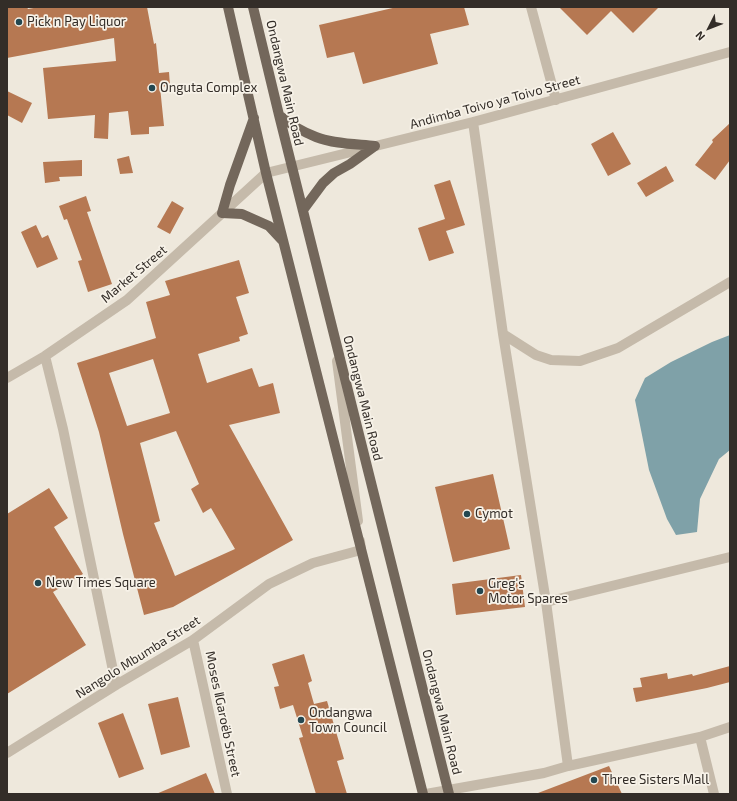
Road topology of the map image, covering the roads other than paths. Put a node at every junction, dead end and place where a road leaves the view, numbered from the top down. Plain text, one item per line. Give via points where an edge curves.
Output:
1 (228, 7) edge
2 (253, 7) edge
3 (531, 7) edge
4 (730, 52) edge
5 (556, 100) junction
6 (278, 116) junction
7 (254, 118) junction
8 (473, 122) junction
9 (375, 146) junction
10 (292, 167) junction
11 (266, 173) junction
12 (303, 210) junction
13 (222, 213) junction
14 (283, 241) junction
15 (730, 282) edge
16 (332, 327) junction
17 (503, 334) junction
18 (45, 356) junction
19 (7, 378) edge
20 (361, 550) junction
21 (730, 557) edge
22 (546, 602) junction
23 (194, 640) junction
24 (116, 685) junction
25 (730, 727) edge
26 (700, 737) junction
27 (7, 753) edge
28 (568, 766) junction
29 (449, 792) edge
30 (227, 794) edge
31 (424, 794) edge
32 (714, 794) edge

1 - 7 main road
2 - 6 main road, Ondangwa Main Road
3 - 5 street
4 - 5 street, Andimba Toivo ya Toivo Street
5 - 8 street, Andimba Toivo ya Toivo Street
6 - 9 main road via 318,138
6 - 10 main road, Ondangwa Main Road
7 - 11 main road
7 - 13 main road
8 - 9 street, Andimba Toivo ya Toivo Street
8 - 17 street
9 - 10 street, Andimba Toivo ya Toivo Street
9 - 12 main road via 334,173 323,183
10 - 11 street, Andimba Toivo ya Toivo Street
10 - 12 main road, Ondangwa Main Road
11 - 13 street, Market Street
11 - 14 main road
12 - 16 main road, Ondangwa Main Road
13 - 14 main road via 242,214 269,226
13 - 18 street, Market Street via 127,300
14 - 20 main road
15 - 17 street via 618,348 580,361 551,360 536,355
16 - 20 street
16 - 29 main road, Ondangwa Main Road
17 - 22 street
18 - 19 street, Market Street
18 - 24 street via 63,429
20 - 23 street, Nangolo Mbumba Street via 313,563 269,584
20 - 31 main road
21 - 22 street
22 - 28 street
23 - 24 street, Nangolo Mbumba Street
23 - 30 street, Moses ǁGaroëb Street
24 - 27 street, Nangolo Mbumba Street
25 - 26 street
26 - 28 street
26 - 32 street
28 - 29 street
29 - 31 street

